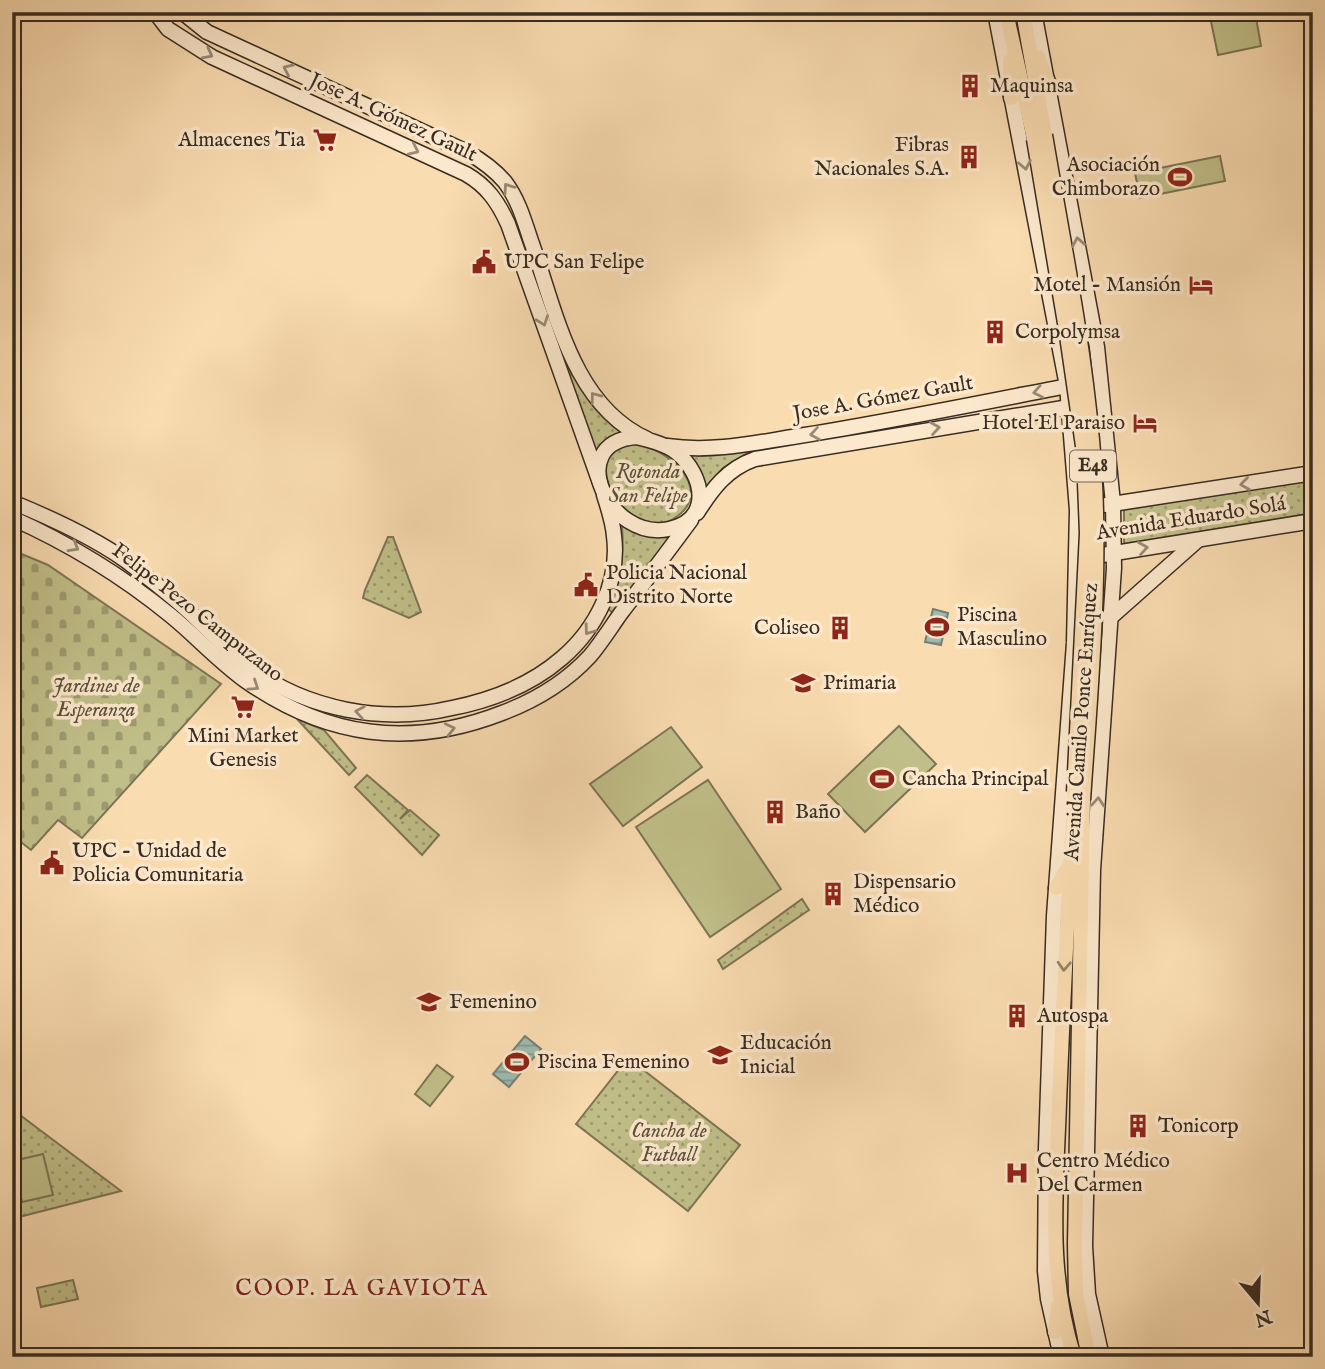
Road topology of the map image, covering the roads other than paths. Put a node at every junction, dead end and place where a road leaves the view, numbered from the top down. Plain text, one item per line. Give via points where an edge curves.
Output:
1 (155, 12) edge
2 (182, 12) edge
3 (995, 12) edge
4 (1028, 16) edge
5 (1007, 18) edge
6 (1034, 93) junction
7 (1094, 332) junction
8 (1059, 341) junction
9 (1067, 386) junction
10 (1103, 402) junction
11 (1069, 407) junction
12 (889, 428) junction
13 (646, 439) junction
14 (667, 446) junction
15 (1108, 448) junction
16 (1073, 451) junction
17 (1313, 473) edge
18 (602, 489) junction
19 (12, 502) edge
20 (1113, 503) junction
21 (1077, 510) junction
22 (694, 516) junction
23 (12, 518) edge
24 (1313, 521) edge
25 (1199, 539) junction
26 (1114, 553) junction
27 (1076, 559) junction
28 (1110, 618) junction
29 (1110, 635) junction
30 (1073, 643) junction
31 (1078, 800) junction
32 (1083, 835) junction
33 (1070, 863) junction
34 (1093, 870) junction
35 (1056, 888) junction
36 (1093, 909) junction
37 (1054, 916) junction
38 (1066, 938) junction
39 (1082, 942) junction
40 (1059, 1295) junction
41 (1055, 1332) junction
42 (1061, 1357) edge
43 (1074, 1357) edge
44 (1089, 1357) edge
45 (1102, 1357) edge

1 -> 18 main road, Jose A. Gómez Gault via 168,29 212,57 466,174 490,192 508,224
13 -> 2 main road, Jose A. Gómez Gault via 624,427 588,388 521,211 495,171 467,152 207,32
3 - 6 main road, E48
4 - 6 main road, E48
5 - 6 main road
7 -> 6 main road, Avenida Camilo Ponce Enríquez / E48
6 -> 8 main road, Avenida Camilo Ponce Enríquez / E48
6 - 31 main road, Avenida Camilo Ponce Enríquez / E48, bridge via 1083,440 1087,533
7 - 8 main road via 1077,350 1065,348
7 - 10 main road, Avenida Camilo Ponce Enríquez / E48
8 - 9 main road, Avenida Camilo Ponce Enríquez / E48
9 - 10 main road
9 - 11 main road, Avenida Camilo Ponce Enríquez / E48
9 -> 12 main road, Jose A. Gómez Gault
10 - 15 main road, Avenida Camilo Ponce Enríquez / E48
12 -> 11 main road, Jose A. Gómez Gault
11 - 16 main road, Avenida Camilo Ponce Enríquez / E48
12 -> 14 main road, Jose A. Gómez Gault via 712,449
12 - 22 main road, Jose A. Gómez Gault via 743,463 720,480
13 - 14 main road
13 - 18 main road via 628,438 607,447 598,468
14 - 22 main road via 694,475 700,499
15 - 16 main road via 1095,460 1082,459
15 - 20 main road, Avenida Camilo Ponce Enríquez / E48
16 - 21 main road, Avenida Camilo Ponce Enríquez / E48
17 -> 20 main road, Avenida Eduardo Solá
18 -> 19 main road, Felipe Pezo Campuzano via 614,538 612,569 597,617 576,647 540,674 490,699 407,715 348,710 276,684 250,668 127,561
18 - 22 main road via 628,522 647,530 666,530
20 - 21 main road, Avenida Eduardo Solá
20 - 26 main road, Avenida Camilo Ponce Enríquez / E48
21 - 27 main road, Avenida Camilo Ponce Enríquez / E48
23 -> 22 main road, Felipe Pezo Campuzano via 91,557 170,615 243,679 289,708 335,726 398,734 435,732 490,718 530,701 570,674 590,656
24 - 25 main road, Avenida Eduardo Solá
26 -> 25 main road, Avenida Eduardo Solá
25 - 28 main road
26 - 27 main road, Avenida Eduardo Solá
26 - 28 main road, Avenida Camilo Ponce Enríquez / E48
27 - 30 main road, Avenida Camilo Ponce Enríquez / E48
28 - 29 main road, Avenida Camilo Ponce Enríquez / E48
29 - 30 main road via 1103,625 1091,621 1080,626
34 -> 29 main road, Avenida Camilo Ponce Enríquez / E48
30 - 35 main road, Avenida Camilo Ponce Enríquez / E48
31 - 32 main road, Avenida Camilo Ponce Enríquez / E48
31 - 33 main road, Avenida Camilo Ponce Enríquez / E48
32 - 34 main road
32 - 39 main road, Avenida Camilo Ponce Enríquez / E48
33 - 35 main road
33 - 38 main road, Avenida Camilo Ponce Enríquez / E48
34 - 36 main road, Avenida Camilo Ponce Enríquez / E48
35 - 37 main road, Avenida Camilo Ponce Enríquez / E48
36 - 39 main road
36 - 45 main road, Avenida Camilo Ponce Enríquez / E48 via 1086,1246 1088,1294
37 - 38 main road
37 - 41 main road, Avenida Camilo Ponce Enríquez / E48 via 1044,1251
38 -> 40 main road, Avenida Camilo Ponce Enríquez / E48 via 1054,1242
39 - 44 main road, Avenida Camilo Ponce Enríquez / E48 via 1074,1244 1076,1294
40 - 41 main road
40 - 43 main road, Avenida Camilo Ponce Enríquez / E48
41 - 42 main road, Avenida Camilo Ponce Enríquez / E48

